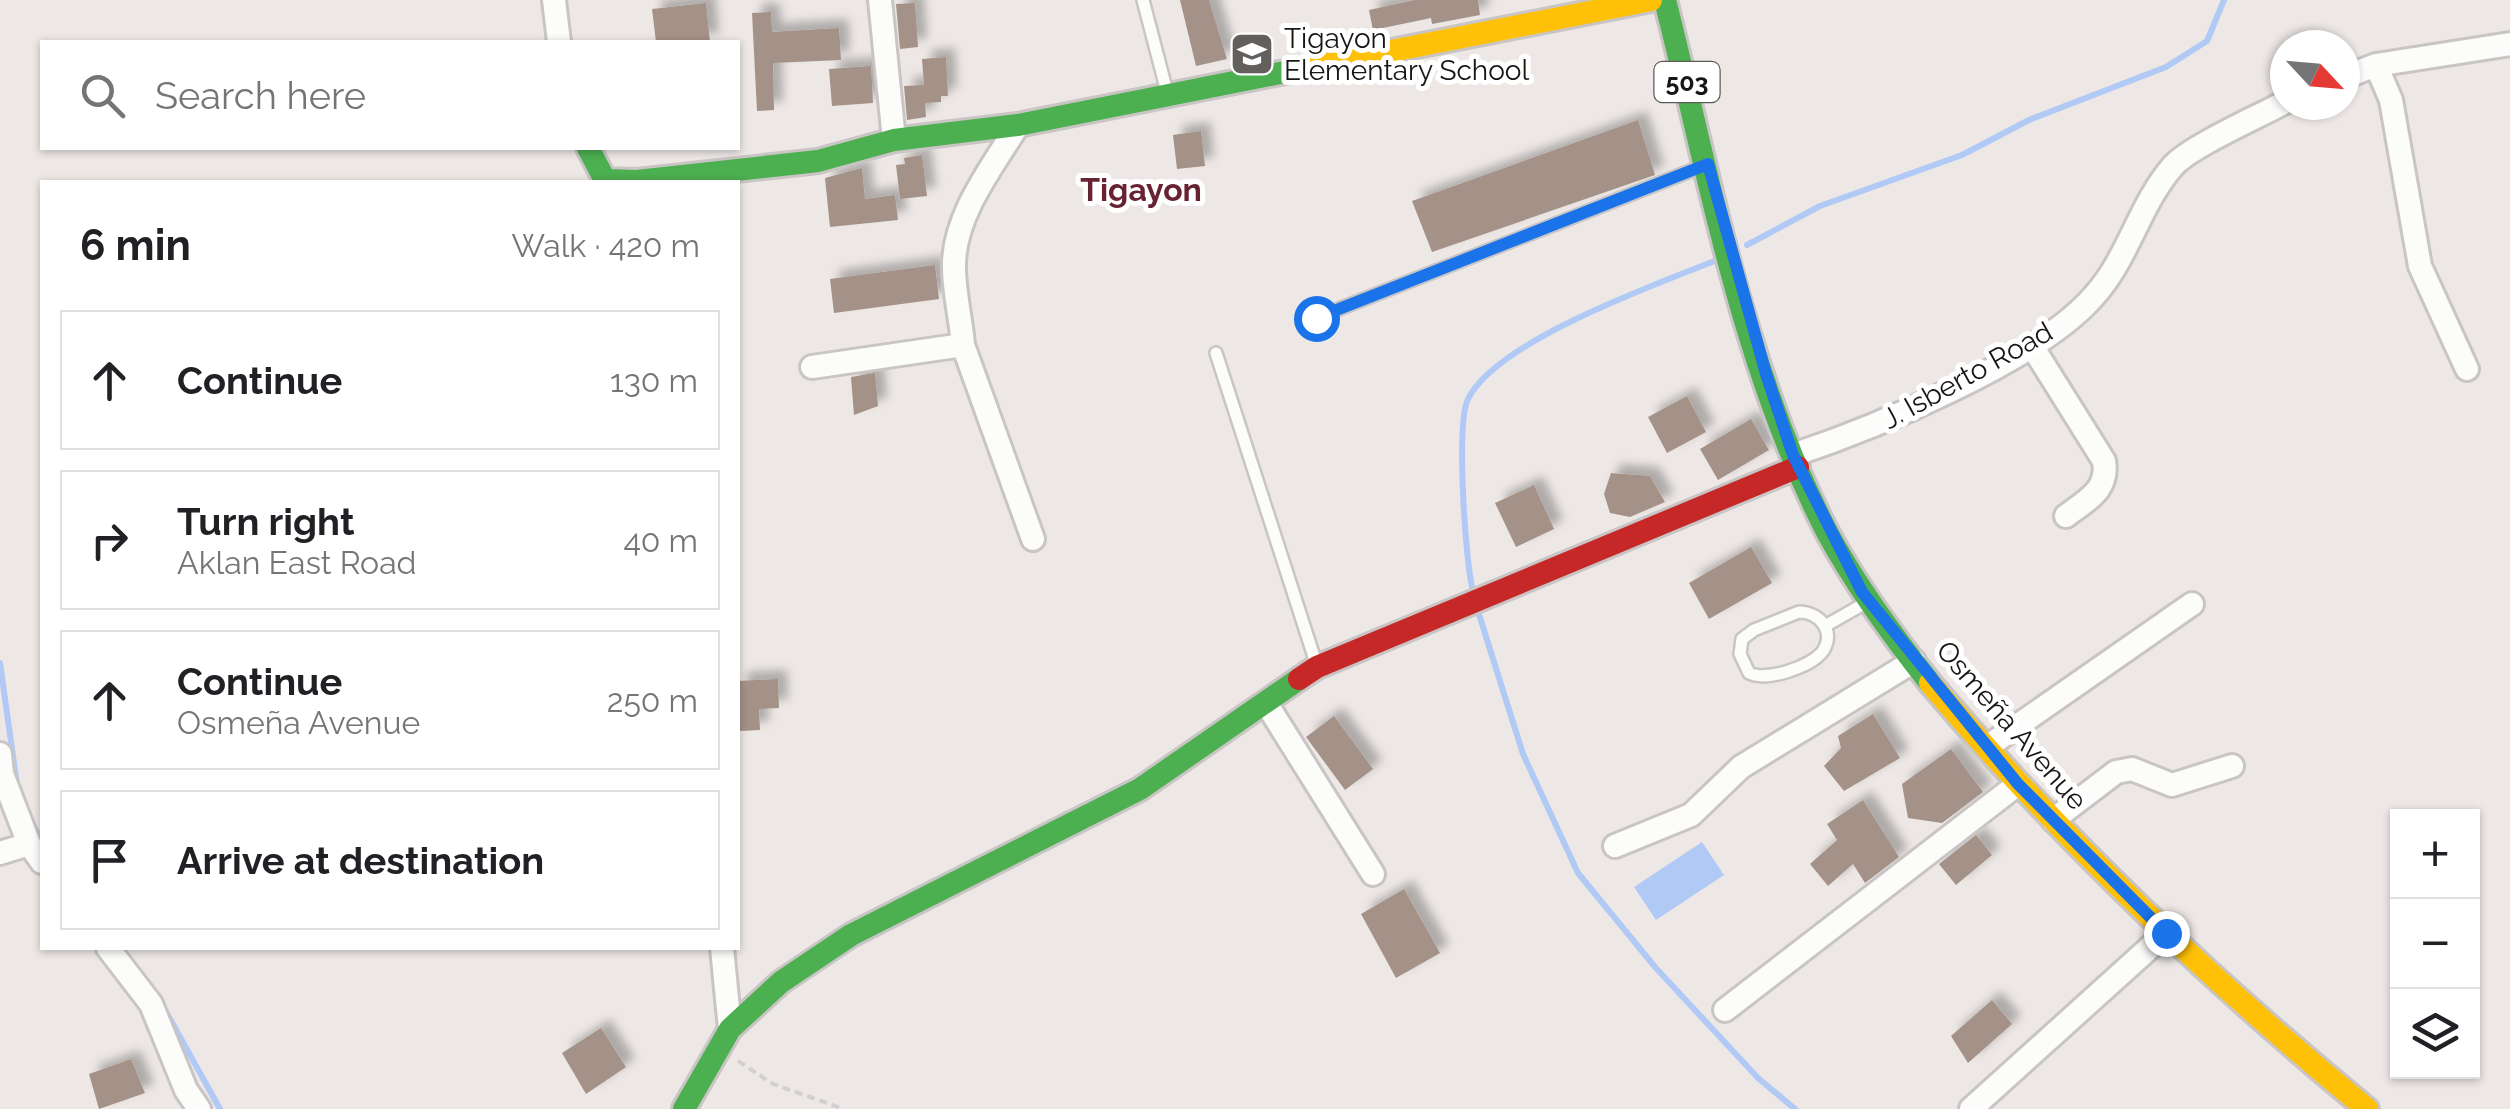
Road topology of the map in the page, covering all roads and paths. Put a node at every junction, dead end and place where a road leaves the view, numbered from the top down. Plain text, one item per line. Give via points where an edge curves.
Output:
1 (554, 0) edge
2 (880, 0) edge
3 (1143, 0) edge
4 (1651, 0) edge
5 (1665, 0) edge
6 (559, 40) edge
7 (2510, 44) edge
8 (2376, 64) junction
9 (2360, 71) edge
10 (1167, 92) junction
11 (2270, 110) edge
12 (1018, 124) junction
13 (894, 140) junction
14 (589, 150) edge
15 (1708, 164) junction
16 (605, 180) edge
17 (646, 180) edge
18 (1316, 318) dead end
19 (964, 345) junction
20 (2032, 346) junction
21 (1216, 353) dead end
22 (812, 367) dead end
23 (2468, 369) dead end
24 (1796, 461) junction
25 (2066, 516) dead end
26 (1033, 540) dead end
27 (1869, 601) junction
28 (2192, 604) dead end
29 (1825, 626) junction
30 (1914, 661) junction
31 (1318, 667) junction
32 (1266, 703) junction
33 (1986, 747) junction
34 (0, 754) edge
35 (2232, 766) dead end
36 (2018, 784) junction
37 (2053, 820) junction
38 (1615, 846) dead end
39 (0, 852) edge
40 (36, 853) edge
41 (1373, 874) dead end
42 (2166, 933) junction
43 (110, 950) edge
44 (722, 950) edge
45 (1724, 1010) dead end
46 (724, 1038) junction
47 (199, 1109) edge
48 (684, 1109) edge
49 (844, 1109) edge
50 (1971, 1109) edge
51 (2367, 1109) edge

1 - 6 street
2 - 13 street
3 - 10 lane
4 - 10 street
5 - 15 street, 503
7 - 8 street
8 - 9 street
8 - 23 street via 2392,100 2420,266
10 - 12 street
11 - 20 street, J. Isberto Road via 2175,163 2093,298
12 - 13 street
12 - 19 street via 960,232 954,264
13 - 17 street via 818,161
14 - 16 street
15 - 18 lane
15 - 24 street, Osmeña Avenue / 503
19 - 22 street
19 - 26 street
20 - 24 street, J. Isberto Road
20 - 25 street via 2104,461 2101,489
21 - 31 lane
24 - 27 street, Osmeña Avenue / 503
24 - 31 street
27 - 29 lane
27 - 30 street, Osmeña Avenue / 503
28 - 33 street
29 - 29 lane via 1819,655 1768,677 1749,673 1740,654 1747,634 1799,612
30 - 33 street, Osmeña Avenue / 503
30 - 38 street via 1741,768 1691,815
31 - 32 street
32 - 41 street
32 - 46 street via 1140,789 851,935 780,982
33 - 36 street, Osmeña Avenue / 503
34 - 40 street
35 - 37 street via 2172,785 2132,769 2116,772
36 - 37 street, Osmeña Avenue / 503
36 - 45 street
37 - 42 street, Osmeña Avenue / 503
39 - 40 street
42 - 50 street
42 - 51 street, Osmeña Avenue / 503
43 - 47 street via 151,1004
44 - 46 street
46 - 48 street
46 - 49 path via 773,1084

